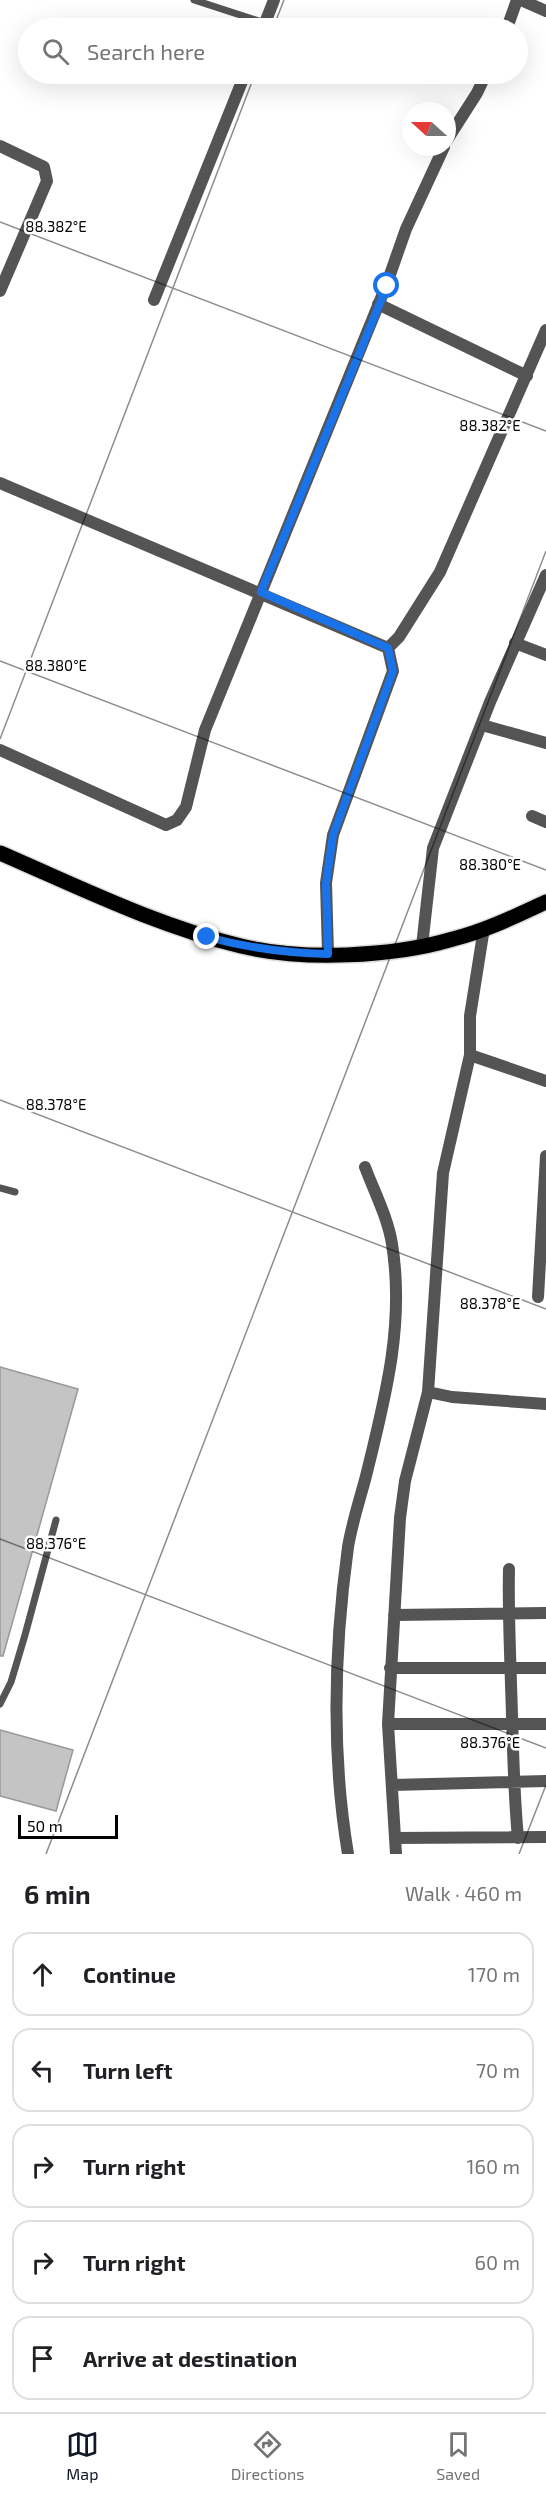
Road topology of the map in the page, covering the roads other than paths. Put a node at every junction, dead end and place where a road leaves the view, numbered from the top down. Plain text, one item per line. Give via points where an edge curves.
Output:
1 (194, 0) edge
2 (274, 0) edge
3 (519, 0) edge
4 (546, 11) edge
5 (242, 18) edge
6 (267, 18) edge
7 (511, 18) edge
8 (241, 84) edge
9 (481, 84) edge
10 (456, 126) edge
11 (0, 146) edge
12 (440, 156) edge
13 (0, 291) edge
14 (154, 300) dead end
15 (378, 304) junction
16 (546, 330) edge
17 (527, 376) junction
18 (0, 483) edge
19 (546, 575) edge
20 (261, 592) junction
21 (515, 643) junction
22 (388, 648) junction
23 (546, 655) edge
24 (482, 724) junction
25 (546, 743) edge
26 (0, 750) edge
27 (532, 816) dead end
28 (546, 822) edge
29 (0, 853) edge
30 (546, 904) edge
31 (484, 928) junction
32 (422, 946) junction
33 (328, 954) junction
34 (470, 1055) junction
35 (546, 1081) edge
36 (546, 1156) edge
37 (365, 1167) dead end
38 (0, 1188) edge
39 (15, 1192) dead end
40 (543, 1259) edge
41 (538, 1297) dead end
42 (428, 1392) junction
43 (546, 1404) edge
44 (56, 1520) dead end
45 (509, 1569) dead end
46 (546, 1613) edge
47 (507, 1614) junction
48 (394, 1615) junction
49 (390, 1668) junction
50 (511, 1668) junction
51 (546, 1668) edge
52 (0, 1704) edge
53 (388, 1724) junction
54 (512, 1725) junction
55 (546, 1725) edge
56 (546, 1781) edge
57 (512, 1782) junction
58 (392, 1785) junction
59 (546, 1837) edge
60 (395, 1838) junction
61 (518, 1838) junction
62 (348, 1854) edge
63 (396, 1854) edge

1 - 5 lane
2 - 6 street
3 - 4 street
3 - 7 street
8 - 14 street
9 - 10 street
11 - 13 street via 44,167 47,181
12 - 15 street via 406,229
15 - 17 street
15 - 20 street
16 - 17 street
17 - 22 street via 440,572
18 - 20 street
19 - 21 street
20 - 22 street
20 - 26 street via 205,730 186,807 177,820 166,825
21 - 23 street
21 - 24 street
22 - 33 street via 393,671 333,835 326,883
24 - 25 street
24 - 32 street via 433,848
27 - 28 street
29 - 33 main road via 207,937 243,947
30 - 31 main road
31 - 32 main road
31 - 34 street via 470,1016
32 - 33 main road
34 - 35 street
34 - 42 street via 443,1173
36 - 40 street
37 - 62 street via 392,1241 398,1294 388,1388 348,1545 338,1648 335,1707
38 - 39 lane
40 - 41 street
42 - 43 street
42 - 48 street via 405,1481
44 - 52 lane via 26,1635
45 - 47 street
46 - 47 street
47 - 48 street
47 - 50 street
48 - 49 street
49 - 50 street
49 - 53 street
50 - 51 street
50 - 54 street
53 - 54 street
53 - 58 street
54 - 55 street
54 - 57 street
56 - 57 street
57 - 58 street
57 - 61 street
58 - 60 street
59 - 61 street
60 - 61 street
60 - 63 street

